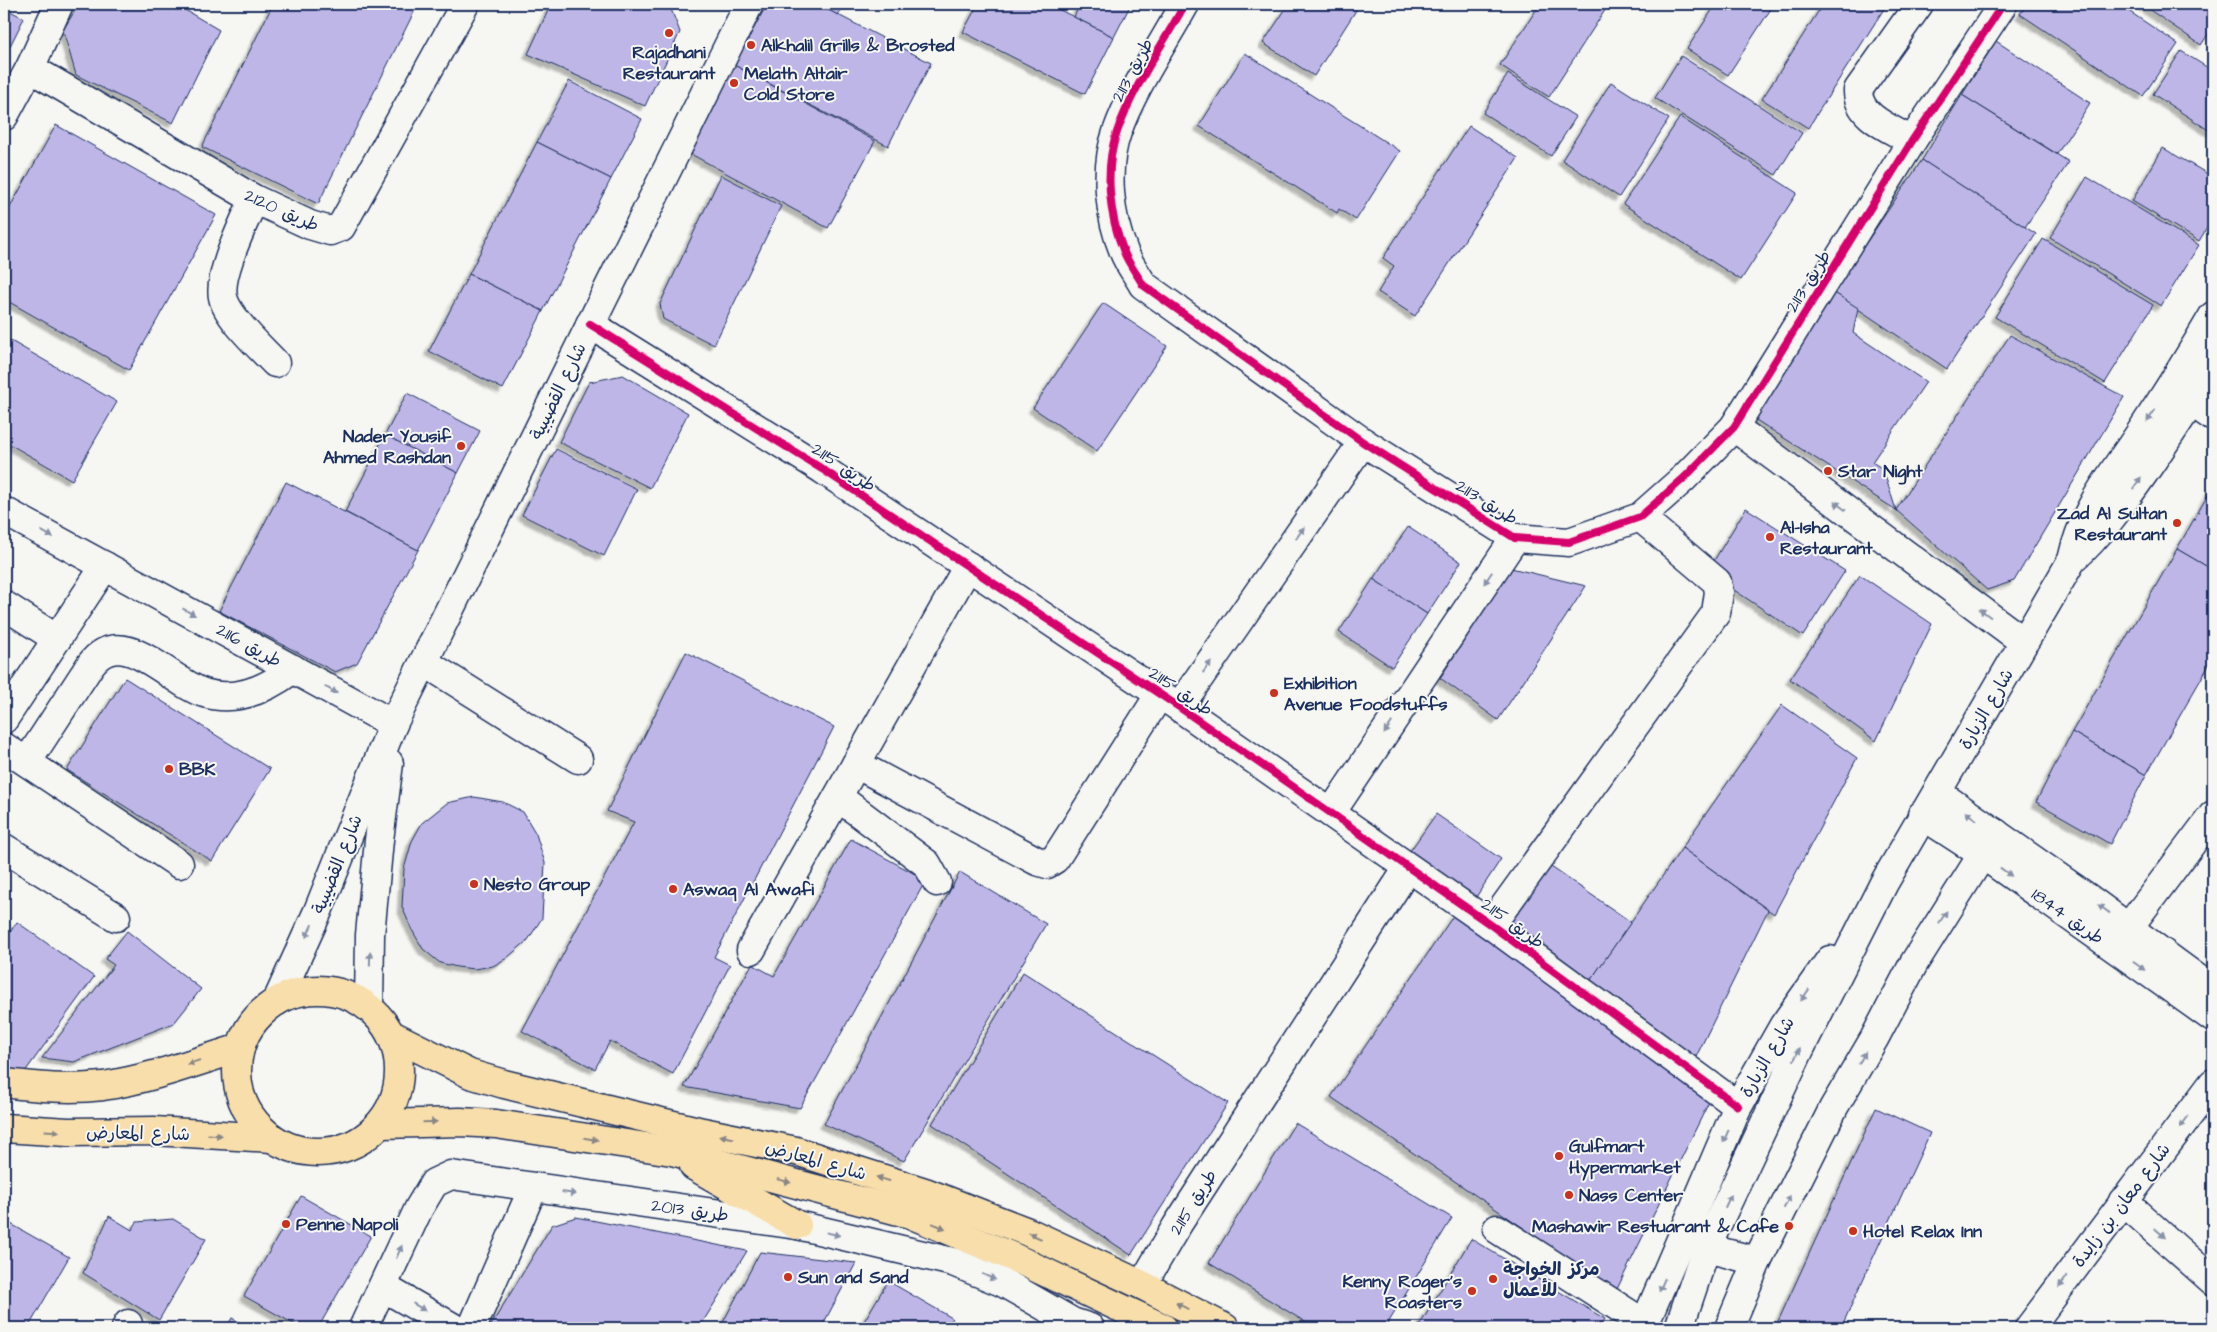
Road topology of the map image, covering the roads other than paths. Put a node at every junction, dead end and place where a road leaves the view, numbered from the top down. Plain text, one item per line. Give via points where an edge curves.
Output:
1 (59, 4) edge
2 (465, 4) edge
3 (749, 4) edge
4 (1185, 4) edge
5 (1919, 4) edge
6 (2003, 4) edge
7 (30, 68) junction
8 (4, 116) edge
9 (1912, 141) junction
10 (254, 199) junction
11 (2213, 316) edge
12 (590, 324) junction
13 (276, 363) dead end
14 (2196, 382) edge
15 (2213, 417) edge
16 (1734, 427) junction
17 (1364, 442) junction
18 (4, 510) edge
19 (1640, 516) junction
20 (1515, 538) junction
21 (105, 566) junction
22 (968, 566) junction
23 (4, 605) edge
24 (57, 639) junction
25 (2024, 642) junction
26 (424, 662) junction
27 (293, 669) junction
28 (1170, 700) junction
29 (4, 716) edge
30 (394, 724) junction
31 (4, 747) edge
32 (578, 759) dead end
33 (26, 762) junction
34 (856, 764) junction
35 (1938, 793) junction
36 (838, 797) junction
37 (1331, 813) junction
38 (1922, 815) junction
39 (2213, 815) edge
40 (1989, 844) junction
41 (4, 848) edge
42 (179, 864) dead end
43 (1408, 868) junction
44 (937, 882) dead end
45 (1884, 884) junction
46 (116, 917) dead end
47 (1491, 925) junction
48 (2129, 928) junction
49 (751, 950) dead end
50 (2213, 990) edge
51 (277, 1001) junction
52 (369, 1007) junction
53 (2213, 1018) edge
54 (392, 1035) junction
55 (240, 1048) junction
56 (4, 1083) edge
57 (2213, 1083) edge
58 (1738, 1106) junction
59 (381, 1124) junction
60 (4, 1128) edge
61 (272, 1138) junction
62 (672, 1151) junction
63 (533, 1188) junction
64 (2123, 1201) junction
65 (797, 1225) junction
66 (1497, 1229) dead end
67 (1706, 1248) junction
68 (1757, 1261) junction
69 (2213, 1281) edge
70 (1142, 1286) junction
71 (383, 1287) junction
72 (1080, 1326) edge
73 (1644, 1326) edge
74 (363, 1328) edge
75 (454, 1328) edge
76 (472, 1328) edge
77 (1163, 1328) edge
78 (1225, 1328) edge
79 (1679, 1328) edge
80 (1729, 1328) edge
81 (2029, 1328) edge

1 - 7 street
2 - 10 street, طريق 2120 via 341,227 330,231 310,225
3 - 12 street, شارع القضيبية
4 - 17 street, طريق 2113 via 1117,133 1110,167 1113,216 1124,253 1143,285
5 - 9 street via 1858,90 1858,99 1868,115
6 - 9 street, طريق 2113
7 - 8 street
7 - 10 street, طريق 2120
9 - 16 street, طريق 2113
10 - 13 street via 222,280 223,299 238,323
11 - 14 street, شارع الزبارة
12 - 22 street, طريق 2115
12 - 26 street, شارع القضيبية
14 - 15 street
14 - 25 street, شارع الزبارة via 2095,498 2076,538 2072,560
16 - 19 street, طريق 2113 via 1684,478
25 -> 16 street
17 - 20 street, طريق 2113
28 -> 17 street, طريق 2115
18 -> 21 street, طريق 2116
19 - 20 street, طريق 2113 via 1569,542
19 - 47 street, طريق 2115 via 1717,582 1716,613
20 -> 37 street, طريق 2113
21 - 24 street
21 -> 27 street, طريق 2116
22 - 28 street, طريق 2115
22 - 34 street
23 - 24 street
24 - 29 street
25 - 35 street, شارع الزبارة
26 - 30 street, شارع القضيبية
26 - 32 street
27 -> 30 street, طريق 2116
27 - 33 street via 251,693 220,696 191,687 124,648 110,648 91,664
28 - 34 street via 1055,859 1047,864
28 - 37 street, طريق 2115
30 -> 51 street, شارع القضيبية via 318,911
52 -> 30 street, شارع القضيبية via 370,935
31 - 33 street
33 - 42 street
34 - 36 street
35 - 38 street, شارع الزبارة
40 -> 35 street, طريق 1844
36 - 44 street via 927,864
36 - 49 street
37 - 43 street, طريق 2115
38 - 40 street, طريق 1844
38 - 45 street, شارع الزبارة
39 - 48 street
48 -> 40 street, طريق 1844
40 -> 53 street, طريق 1844
68 -> 40 street via 1834,1107 1914,963
41 - 46 street
43 - 47 street, طريق 2115
43 - 70 street, طريق 2115
45 -> 58 street, شارع الزبارة via 1784,1024
67 -> 45 street, شارع الزبارة via 1800,1049
47 - 58 street, طريق 2115
48 - 50 street, طريق 1844
51 - 52 main road via 305,990 320,990 338,992
51 - 55 main road via 254,1021
52 - 54 main road
54 - 59 main road via 400,1066 399,1082 395,1098
70 -> 54 main road, شارع المعارض via 1028,1232 925,1192 796,1152 470,1074
55 -> 56 main road via 142,1078 102,1086 45,1088
55 - 61 main road via 237,1077 244,1105 260,1129
57 -> 64 street, شارع معان بن زايدة
58 -> 73 street, شارع الزبارة
59 - 61 main road via 353,1145 326,1153 298,1150
59 -> 62 main road, شارع المعارض via 496,1124
60 -> 61 main road, شارع المعارض via 68,1132 154,1131
62 - 65 main road via 716,1180
62 -> 77 main road, شارع المعارض via 910,1214 1013,1257
63 -> 65 street, طريق 2013
71 -> 63 street, طريق 2013 via 419,1208 434,1184 451,1175
63 - 76 street
64 -> 69 street
64 -> 81 street, شارع معان بن زايدة
65 -> 72 street, طريق 2013 via 952,1262 1004,1284
66 - 73 street
67 - 68 street
67 - 79 street, شارع الزبارة
68 - 80 street
78 -> 70 main road, شارع المعارض
71 - 74 street, طريق 2013
71 -> 75 street

